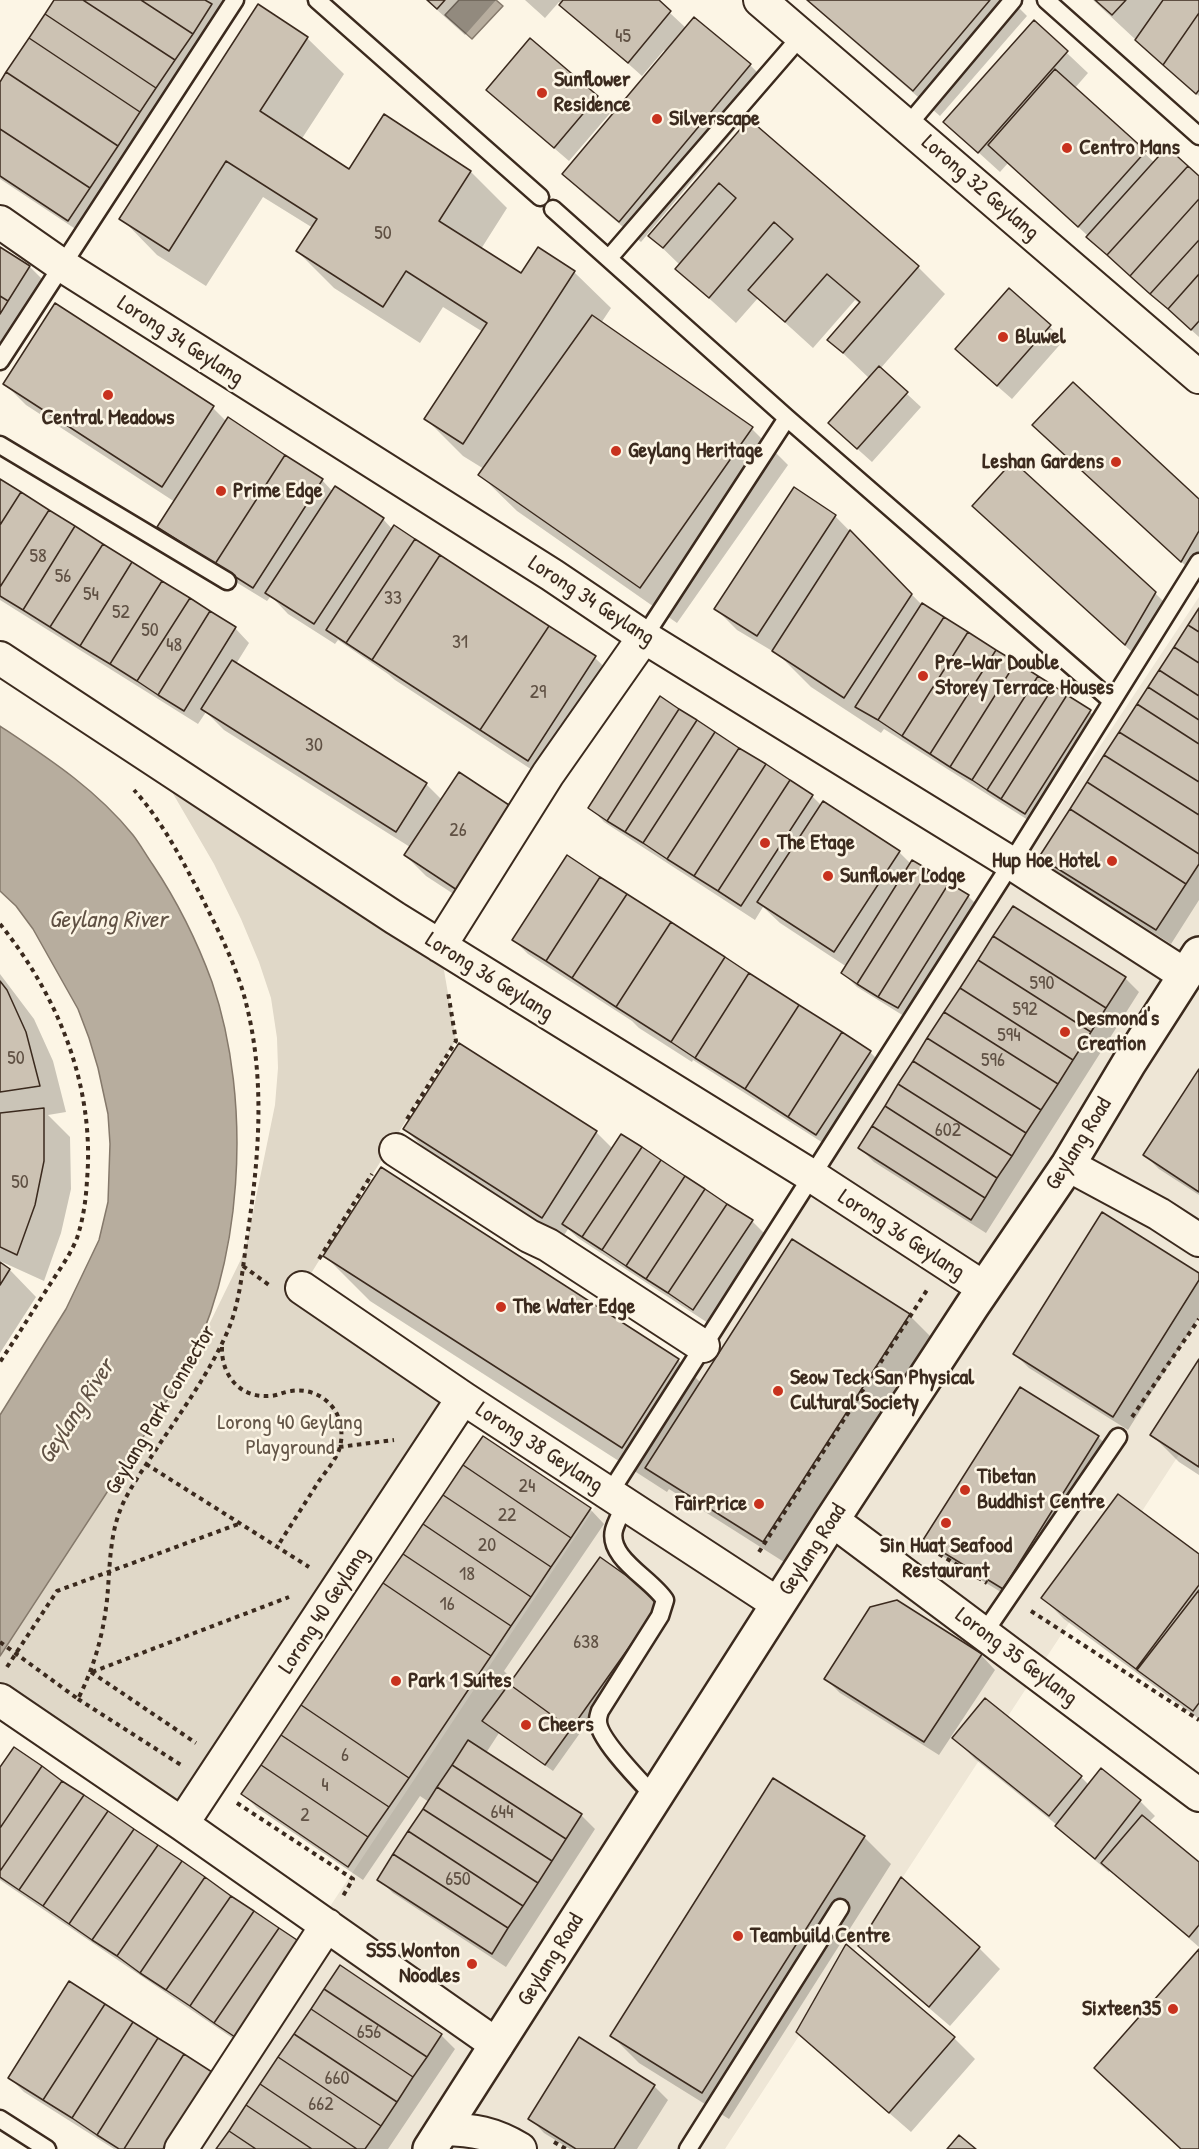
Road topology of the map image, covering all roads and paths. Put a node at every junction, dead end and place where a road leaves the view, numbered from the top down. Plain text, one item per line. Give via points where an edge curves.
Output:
1 (235, 0) edge
2 (317, 0) edge
3 (760, 0) edge
4 (1013, 0) edge
5 (1046, 0) edge
6 (802, 35) junction
7 (908, 125) junction
8 (1199, 136) edge
9 (540, 197) dead end
10 (553, 209) dead end
11 (0, 222) edge
12 (609, 258) junction
13 (63, 266) junction
14 (0, 361) edge
15 (1199, 376) edge
16 (787, 418) junction
17 (0, 445) edge
18 (1199, 562) edge
19 (227, 582) dead end
20 (644, 637) junction
21 (0, 658) edge
22 (1112, 701) junction
23 (133, 789) dead end
24 (1011, 863) junction
25 (0, 924) edge
26 (440, 946) junction
27 (1192, 964) edge
28 (396, 1150) dead end
29 (1068, 1165) junction
30 (812, 1176) junction
31 (1199, 1240) edge
32 (945, 1262) junction
33 (302, 1288) dead end
34 (984, 1288) junction
35 (1199, 1319) edge
36 (224, 1338) junction
37 (703, 1346) junction
38 (0, 1362) edge
39 (463, 1398) junction
40 (1118, 1437) joint
41 (147, 1464) junction
42 (617, 1499) junction
43 (832, 1520) junction
44 (241, 1523) junction
45 (277, 1547) junction
46 (109, 1571) junction
47 (741, 1579) junction
48 (336, 1584) junction
49 (778, 1604) junction
50 (984, 1633) junction
51 (0, 1642) edge
52 (16, 1652) junction
53 (91, 1672) junction
54 (0, 1700) edge
55 (197, 1744) dead end
56 (1199, 1795) edge
57 (655, 1797) junction
58 (182, 1824) junction
59 (840, 1908) dead end
60 (327, 1925) junction
61 (497, 2045) junction
62 (0, 2119) edge
63 (436, 2139) edge
64 (47, 2149) edge
65 (181, 2149) edge
66 (520, 2149) edge
67 (688, 2149) edge

1 - 13 lane
2 - 9 lane
3 - 6 street, Lorong 32 Geylang
4 - 7 lane
5 - 8 lane
6 - 7 street, Lorong 32 Geylang
6 - 12 lane
7 - 15 street, Lorong 32 Geylang
10 - 12 lane
11 - 13 street, Lorong 34 Geylang
12 - 16 lane
13 - 14 lane
13 - 20 street, Lorong 34 Geylang
16 - 20 lane
16 - 22 lane
17 - 19 lane
18 - 22 lane
20 - 24 street, Lorong 34 Geylang
20 - 26 street via 548,774
21 - 26 street, Lorong 36 Geylang
22 - 24 lane
23 - 36 path, Geylang Park Connector via 177,851 218,933 241,986 255,1047 259,1120 255,1189 238,1298
24 - 27 street, Lorong 34 Geylang
24 - 30 lane
25 - 38 path via 17,944 44,990 72,1054 83,1097 88,1170 85,1205 76,1239
26 - 30 street, Lorong 36 Geylang
27 - 29 main road, Geylang Road
28 - 37 street
29 - 31 street
29 - 34 main road, Geylang Road
30 - 32 street, Lorong 36 Geylang
30 - 37 lane
32 - 34 street, Lorong 36 Geylang
32 - 47 path
33 - 39 street, Lorong 38 Geylang
34 - 43 main road, Geylang Road
35 - 40 path
36 - 41 path, Geylang Park Connector
36 - 45 path via 224,1367 239,1388 259,1396 291,1391 315,1394 332,1407 342,1430 337,1454
37 - 42 lane
39 - 42 street, Lorong 38 Geylang
39 - 48 street, Lorong 40 Geylang
40 - 50 lane
41 - 44 path
41 - 46 path, Geylang Park Connector via 118,1515
42 - 47 street, Lorong 38 Geylang
42 - 57 lane via 613,1542 621,1556 665,1600 660,1616 598,1720 622,1761
43 - 49 main road, Geylang Road
43 - 50 street, Lorong 35 Geylang
44 - 45 path
44 - 46 path
45 - 48 path
46 - 52 path via 57,1591
46 - 53 path, Geylang Park Connector via 98,1653
47 - 49 street, Lorong 38 Geylang
48 - 53 path
48 - 58 street, Lorong 40 Geylang
49 - 57 main road, Geylang Road
50 - 56 street, Lorong 35 Geylang
51 - 52 path
52 - 53 path, Geylang Park Connector via 78,1699
53 - 55 path
54 - 58 street
57 - 61 main road, Geylang Road
58 - 60 street
59 - 67 lane
60 - 61 street
60 - 65 street
61 - 63 main road, Geylang Road
62 - 64 lane
63 - 66 street via 474,2130

